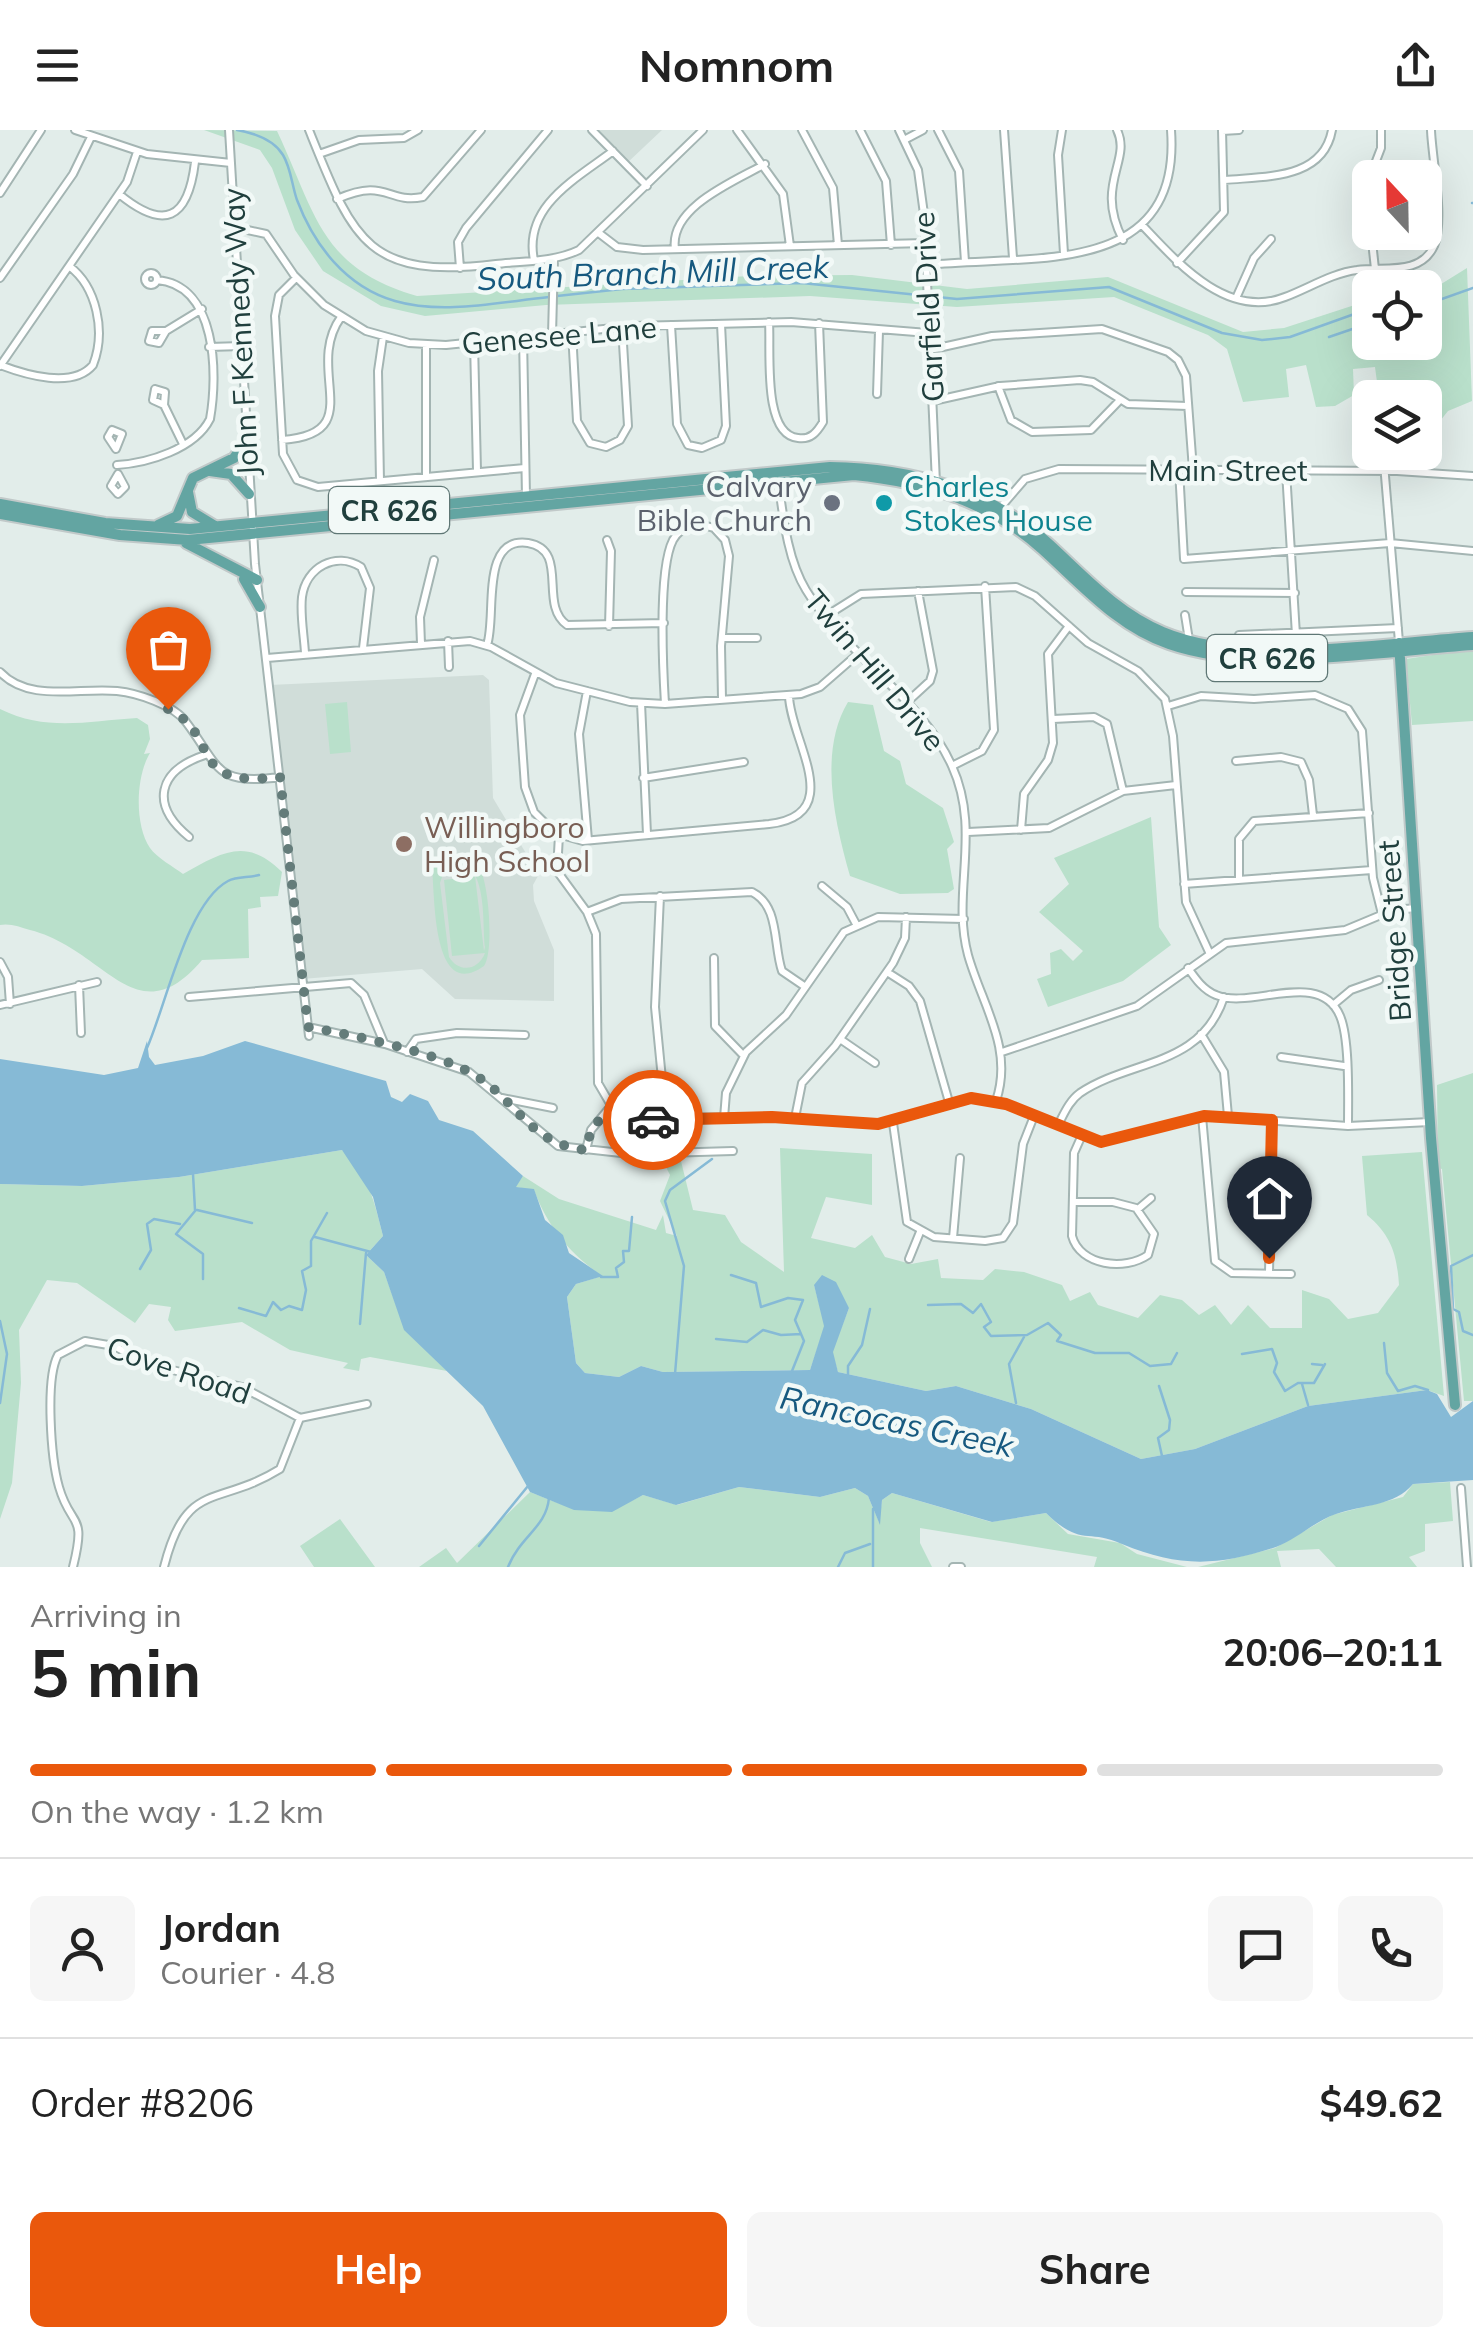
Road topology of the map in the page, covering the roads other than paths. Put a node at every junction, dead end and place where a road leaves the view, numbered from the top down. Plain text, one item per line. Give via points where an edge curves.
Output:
1 (41, 130) edge
2 (75, 130) edge
3 (229, 130) edge
4 (309, 130) edge
5 (418, 130) edge
6 (481, 130) edge
7 (548, 130) edge
8 (592, 130) edge
9 (704, 130) edge
10 (737, 130) edge
11 (802, 130) edge
12 (860, 130) edge
13 (899, 130) edge
14 (923, 130) edge
15 (938, 130) edge
16 (1004, 130) edge
17 (1062, 130) edge
18 (1117, 130) edge
19 (1171, 130) edge
20 (1238, 130) edge
21 (1332, 130) edge
22 (1381, 130) edge
23 (1430, 130) edge
24 (1222, 131) edge
25 (91, 138) junction
26 (904, 140) junction
27 (137, 152) junction
28 (614, 152) junction
29 (319, 154) junction
30 (1376, 160) edge
31 (195, 162) junction
32 (231, 163) junction
33 (764, 164) junction
34 (1225, 180) junction
35 (647, 186) junction
36 (0, 194) edge
37 (119, 194) junction
38 (337, 199) junction
39 (1142, 225) junction
40 (234, 227) junction
41 (600, 234) junction
42 (1271, 239) dead end
43 (1124, 240) junction
44 (926, 244) junction
45 (838, 245) junction
46 (892, 245) junction
47 (790, 246) junction
48 (675, 249) junction
49 (1373, 250) edge
50 (1064, 254) junction
51 (554, 258) junction
52 (1013, 258) junction
53 (534, 260) junction
54 (965, 262) junction
55 (1177, 263) junction
56 (928, 265) junction
57 (68, 266) junction
58 (460, 268) junction
59 (1375, 269) junction
60 (0, 278) edge
61 (296, 278) junction
62 (158, 280) dead end
63 (1237, 296) junction
64 (202, 309) junction
65 (341, 317) junction
66 (769, 322) junction
67 (819, 323) junction
68 (721, 324) junction
69 (670, 325) junction
70 (622, 328) junction
71 (166, 331) dead end
72 (879, 331) junction
73 (572, 332) junction
74 (928, 333) junction
75 (552, 335) junction
76 (382, 336) junction
77 (523, 337) junction
78 (474, 342) junction
79 (426, 344) junction
80 (242, 346) junction
81 (209, 347) junction
82 (930, 350) junction
83 (0, 366) edge
84 (998, 386) junction
85 (877, 394) dead end
86 (1120, 400) junction
87 (934, 401) junction
88 (164, 405) dead end
89 (1188, 406) junction
90 (282, 440) junction
91 (245, 442) junction
92 (184, 444) junction
93 (116, 449) dead end
94 (525, 468) junction
95 (1178, 470) junction
96 (1193, 470) junction
97 (477, 471) junction
98 (1286, 471) junction
99 (1385, 471) junction
100 (426, 476) junction
101 (778, 476) junction
102 (1473, 476) edge
103 (380, 480) junction
104 (936, 485) junction
105 (249, 494) junction
106 (526, 502) junction
107 (0, 504) edge
108 (1000, 509) junction
109 (0, 514) edge
110 (144, 527) junction
111 (220, 527) junction
112 (253, 529) junction
113 (176, 540) junction
114 (607, 540) dead end
115 (1043, 544) junction
116 (1390, 544) junction
117 (1292, 551) junction
118 (1473, 551) edge
119 (434, 560) dead end
120 (240, 574) junction
121 (256, 580) junction
122 (986, 586) junction
123 (918, 591) junction
124 (1186, 592) dead end
125 (1295, 593) junction
126 (260, 607) junction
127 (1186, 615) dead end
128 (826, 616) junction
129 (664, 623) junction
130 (609, 626) junction
131 (1069, 626) junction
132 (1141, 626) junction
133 (1398, 628) junction
134 (1296, 635) junction
135 (1239, 636) dead end
136 (1473, 637) edge
137 (722, 638) junction
138 (757, 638) dead end
139 (448, 641) junction
140 (1189, 641) junction
141 (421, 644) junction
142 (486, 645) junction
143 (1473, 645) edge
144 (1399, 646) junction
145 (363, 648) junction
146 (305, 653) junction
147 (859, 653) junction
148 (267, 658) junction
149 (449, 667) dead end
150 (0, 672) edge
151 (535, 674) junction
152 (587, 692) junction
153 (789, 696) junction
154 (722, 700) junction
155 (641, 703) junction
156 (665, 704) junction
157 (905, 704) junction
158 (1168, 706) junction
159 (1053, 720) junction
160 (206, 755) junction
161 (1236, 761) dead end
162 (744, 762) dead end
163 (952, 766) junction
164 (280, 777) junction
165 (643, 778) junction
166 (1176, 786) junction
167 (1122, 791) junction
168 (1369, 812) junction
169 (1313, 816) junction
170 (1021, 830) junction
171 (968, 832) junction
172 (559, 834) junction
173 (647, 834) junction
174 (189, 838) dead end
175 (588, 840) junction
176 (1372, 870) junction
177 (1240, 880) junction
178 (1184, 884) junction
179 (822, 886) dead end
180 (660, 896) junction
181 (1418, 908) junction
182 (588, 912) junction
183 (1382, 914) junction
184 (906, 917) junction
185 (964, 919) junction
186 (856, 924) junction
187 (1210, 952) junction
188 (714, 958) dead end
189 (0, 962) edge
190 (1188, 968) junction
191 (887, 972) junction
192 (1378, 980) dead end
193 (97, 982) dead end
194 (79, 985) junction
195 (303, 985) junction
196 (804, 986) junction
197 (1224, 997) junction
198 (189, 998) dead end
199 (10, 1004) junction
200 (0, 1005) edge
201 (1333, 1005) junction
202 (81, 1033) dead end
203 (525, 1034) dead end
204 (1200, 1034) junction
205 (840, 1039) junction
206 (384, 1044) junction
207 (406, 1052) junction
208 (1002, 1052) junction
209 (744, 1056) junction
210 (1281, 1057) dead end
211 (875, 1063) dead end
212 (1344, 1066) junction
213 (501, 1098) junction
214 (996, 1101) junction
215 (949, 1102) junction
216 (611, 1106) junction
217 (554, 1108) dead end
218 (1034, 1116) junction
219 (1202, 1116) junction
220 (1228, 1116) junction
221 (724, 1118) junction
222 (796, 1118) junction
223 (666, 1120) junction
224 (1272, 1120) junction
225 (1430, 1122) junction
226 (893, 1123) junction
227 (1058, 1125) junction
228 (1348, 1126) junction
229 (1082, 1135) junction
230 (586, 1150) junction
231 (732, 1151) dead end
232 (960, 1158) dead end
233 (1151, 1198) dead end
234 (1074, 1202) junction
235 (1138, 1209) junction
236 (920, 1232) junction
237 (953, 1238) junction
238 (909, 1259) dead end
239 (1269, 1273) junction
240 (1291, 1274) dead end
241 (368, 1404) dead end
242 (1454, 1405) dead end
243 (300, 1418) junction
244 (1460, 1488) dead end
245 (1469, 1551) edge
246 (73, 1567) edge
247 (164, 1567) edge
248 (1468, 1567) edge

1 - 36 street
2 - 25 street
3 - 32 street, John F Kennedy Way
4 - 29 street
5 - 29 street
6 - 38 street via 422,197 372,187
7 - 58 street via 466,228 458,242
8 - 28 street
9 - 35 street
10 - 33 street
11 - 45 street via 834,188
12 - 46 street via 886,180
13 - 26 street, Garfield Drive
14 - 26 street
15 - 54 street via 959,171
16 - 52 street
17 - 50 street
18 - 43 street via 1122,147 1109,199
19 - 39 street via 1169,180
20 - 24 street
21 - 34 street via 1308,168
22 - 30 street
23 - 59 street via 1434,246 1413,266
24 - 34 street
25 - 27 street
25 - 60 street via 74,174
26 - 44 street, Garfield Drive via 918,170
27 - 31 street
27 - 37 street
28 - 35 street
28 - 53 street via 540,214 532,235
29 - 38 street
31 - 32 street
31 - 37 street via 186,204 174,213 148,215
32 - 40 street, John F Kennedy Way
33 - 47 street via 787,204
33 - 48 street via 686,215
34 - 55 street via 1221,218
35 - 41 street
37 - 57 street
38 - 58 street via 361,236 386,256 416,266
39 - 43 street
39 - 55 street
40 - 61 street, Genesee Lane via 266,234
40 - 80 street, John F Kennedy Way
41 - 48 street via 623,248
41 - 51 street
42 - 63 street
43 - 50 street
44 - 46 street
44 - 56 street, Garfield Drive
45 - 46 street
45 - 47 street
47 - 48 street
49 - 59 street
50 - 52 street
51 - 53 street
51 - 75 street
52 - 54 street
53 - 58 street
54 - 56 street
55 - 63 street
56 - 74 street, Garfield Drive
57 - 83 street
57 - 83 street via 92,293 93,365 77,377
59 - 63 street via 1344,272 1267,302
61 - 65 street, Genesee Lane
61 - 90 street via 276,310
62 - 64 street via 184,289
64 - 71 street
64 - 81 street
65 - 76 street, Genesee Lane
65 - 90 street via 327,346 326,426 312,438
66 - 67 street, Genesee Lane
66 - 67 street via 774,416 784,433 797,438 811,436 823,422
66 - 68 street, Genesee Lane
67 - 72 street, Genesee Lane
68 - 69 street, Genesee Lane
68 - 69 street via 726,426 721,440 702,448 688,445 678,429
69 - 70 street, Genesee Lane
70 - 73 street, Genesee Lane
70 - 73 street via 628,426 606,447 586,440 578,426
72 - 74 street, Genesee Lane
72 - 85 street
73 - 75 street, Genesee Lane
74 - 82 street, Garfield Drive
75 - 77 street, Genesee Lane
76 - 79 street, Genesee Lane
76 - 103 street
77 - 78 street, Genesee Lane
77 - 94 street
78 - 79 street, Genesee Lane
78 - 97 street
79 - 100 street
80 - 81 street
80 - 91 street, John F Kennedy Way
81 - 92 street via 210,419
82 - 87 street, Garfield Drive
82 - 89 street via 1007,335 1117,330 1178,360
84 - 86 street via 1086,380
84 - 86 street via 1011,420 1032,432 1091,430
84 - 87 street
86 - 89 street
87 - 104 street, Garfield Drive
88 - 92 street
89 - 96 street
90 - 103 street via 287,466 302,483
91 - 105 street, John F Kennedy Way
91 - 110 main road via 234,458 192,478 172,521
92 - 93 street via 117,470
94 - 97 street
94 - 106 street
95 - 96 street, Main Street
95 - 108 street, Main Street via 1047,470 1018,484
95 - 117 street via 1184,559
96 - 98 street, Main Street
97 - 100 street
98 - 99 street, Main Street
98 - 117 street
99 - 102 street, Main Street
99 - 116 street, Bridge Street
100 - 103 street
101 - 104 main road, CR 626 via 863,467
101 - 106 main road, CR 626
101 - 128 street, Twin Hill Drive via 798,574
104 - 108 main road, CR 626
104 - 115 main road, CR 626
105 - 111 main road via 224,472 195,480 188,492 192,512
105 - 112 street, John F Kennedy Way
106 - 112 main road, CR 626
107 - 110 main road, CR 626
108 - 115 main road, CR 626
109 - 113 main road, CR 626
110 - 111 main road, CR 626
111 - 112 main road, CR 626
112 - 113 main road, CR 626
112 - 121 street, John F Kennedy Way
113 - 120 main road via 202,548
114 - 130 street
115 - 132 main road, CR 626
116 - 117 street
116 - 118 street
116 - 133 street, Bridge Street
117 - 125 street
119 - 141 street via 420,617
120 - 121 main road
120 - 126 main road
121 - 126 street, John F Kennedy Way
122 - 123 street
122 - 131 street via 1029,592
122 - 163 street via 994,730 982,751
123 - 128 street via 862,594
123 - 157 street via 933,671
124 - 125 street
125 - 134 street
126 - 148 street, John F Kennedy Way
127 - 140 street
128 - 147 street, Twin Hill Drive
129 - 130 street
129 - 137 street via 672,542 688,527 709,526 729,550
129 - 156 street
130 - 142 street via 562,622 552,607 550,560 540,548 518,543 502,551 494,566
131 - 158 street via 1156,686
131 - 159 street via 1048,654
132 - 140 main road, CR 626
132 - 144 main road, CR 626 via 1166,644 1222,657
133 - 134 street
133 - 144 street, Bridge Street
134 - 135 street
136 - 144 main road, CR 626
137 - 138 street
137 - 154 street
139 - 141 street
139 - 142 street
139 - 149 street
140 - 144 main road, CR 626 via 1238,650
141 - 145 street
142 - 151 street
143 - 144 main road, CR 626
144 - 181 main road, Bridge Street
145 - 146 street
145 - 146 street via 369,582 361,566 339,559 322,565 303,590
146 - 148 street
147 - 153 street via 820,686
147 - 157 street, Twin Hill Drive
148 - 164 street, John F Kennedy Way
150 - 160 street via 29,690 121,691 168,709 184,719
151 - 152 street
151 - 172 street via 520,716 525,787 538,818
152 - 155 street
152 - 175 street via 579,734
153 - 154 street
153 - 173 street via 808,763 809,798 802,812 782,822
154 - 156 street
155 - 156 street
155 - 165 street
157 - 163 street, Twin Hill Drive
158 - 166 street
158 - 168 street via 1207,695 1315,695 1338,702 1362,731
159 - 167 street via 1094,717 1107,724
159 - 170 street via 1050,755 1026,790
160 - 164 street via 236,779
160 - 174 street via 174,772 163,790 165,810
161 - 169 street via 1301,762
162 - 165 street
163 - 171 street, Twin Hill Drive
164 - 195 street, John F Kennedy Way
165 - 173 street
166 - 167 street
166 - 178 street
167 - 170 street via 1049,828
168 - 169 street
168 - 176 street
169 - 177 street via 1246,826 1238,844
170 - 171 street
171 - 185 street, Twin Hill Drive
172 - 175 street
172 - 182 street via 556,871
173 - 175 street
176 - 177 street
176 - 183 street
177 - 178 street
178 - 187 street via 1189,915
179 - 186 street
180 - 182 street via 614,900
180 - 196 street via 757,894 770,911 782,970
180 - 223 street via 655,994
181 - 183 street
181 - 225 main road, Bridge Street
182 - 216 street via 596,934 596,1076
183 - 187 street via 1345,930 1248,938
184 - 185 street
184 - 186 street
184 - 191 street via 904,942
185 - 208 street, Twin Hill Drive via 968,956
186 - 196 street via 834,942
187 - 190 street
188 - 209 street via 715,1026
189 - 199 street
190 - 197 street via 1206,990
190 - 208 street via 1137,1006
191 - 205 street
191 - 215 street via 920,1002
192 - 201 street
193 - 194 street
194 - 199 street
194 - 202 street
195 - 198 street
195 - 206 street via 355,984
195 - 206 street, John F Kennedy Way via 308,1032
196 - 209 street via 786,1015
197 - 201 street via 1310,993
197 - 204 street
199 - 200 street
201 - 212 street via 1344,1028
203 - 207 street via 442,1035 416,1039
204 - 220 street via 1224,1072
204 - 227 street via 1161,1062 1084,1090
205 - 211 street
205 - 222 street via 802,1083
206 - 207 street
207 - 213 street via 469,1072
208 - 214 street, Twin Hill Drive
209 - 221 street via 726,1093
210 - 212 street
212 - 228 street
213 - 217 street
213 - 230 street via 551,1143
214 - 215 street
214 - 218 street
215 - 226 street
216 - 223 street via 632,1118
216 - 230 street via 591,1130
218 - 227 street
218 - 237 street via 1023,1144 1011,1229 992,1241
219 - 220 street
219 - 229 street via 1116,1141
219 - 239 street via 1213,1257 1232,1273
220 - 224 street
221 - 222 street
221 - 223 street
222 - 226 street
224 - 228 street
224 - 239 street
225 - 228 street
225 - 242 main road, Bridge Street
226 - 236 street via 902,1206
227 - 229 street
229 - 234 street via 1074,1152
230 - 231 street
232 - 237 street
233 - 235 street
234 - 235 street
234 - 235 street via 1076,1248 1108,1262 1136,1261 1151,1251 1152,1229
236 - 237 street
236 - 238 street
239 - 240 street
241 - 243 street
243 - 246 street, Cove Road via 242,1386 148,1364 114,1346 85,1341 65,1347 51,1380 58,1482 80,1531
243 - 247 street via 280,1468 184,1514
244 - 245 street
245 - 248 street

